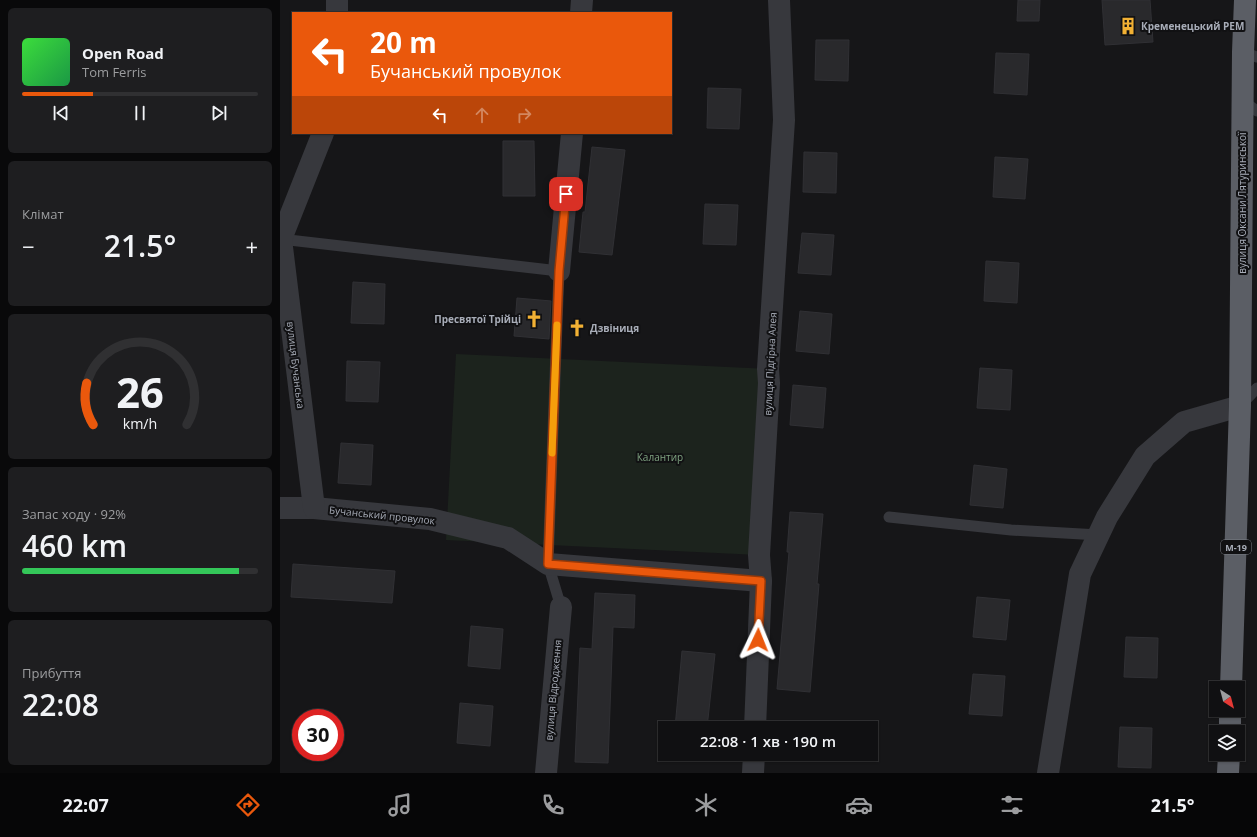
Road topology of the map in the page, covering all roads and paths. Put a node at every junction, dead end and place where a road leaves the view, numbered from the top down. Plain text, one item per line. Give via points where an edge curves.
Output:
1 (337, 0) edge
2 (582, 0) edge
3 (779, 0) edge
4 (1245, 0) edge
5 (337, 12) edge
6 (581, 12) edge
7 (1250, 55) edge
8 (1250, 106) edge
9 (323, 134) edge
10 (572, 134) edge
11 (280, 239) edge
12 (559, 271) junction
13 (1257, 388) edge
14 (1240, 406) junction
15 (280, 508) edge
16 (314, 508) junction
17 (889, 517) dead end
18 (1099, 535) junction
19 (548, 564) junction
20 (761, 581) junction
21 (561, 607) joint
22 (1231, 681) edge
23 (755, 721) edge
24 (753, 761) edge
25 (1229, 761) edge
26 (546, 773) edge
27 (752, 773) edge
28 (1048, 773) edge
29 (1228, 773) edge

1 - 5 street
2 - 6 street
3 - 20 street, вулиця Підгірна Алея via 784,120 768,369 759,555
4 - 7 highway, вулиця Оксани Лятуринської / М-19
7 - 8 highway, вулиця Оксани Лятуринської / М-19
8 - 14 highway, вулиця Оксани Лятуринської / М-19
9 - 11 street, вулиця Бучанська
10 - 12 street
11 - 12 lane
11 - 16 street, вулиця Бучанська
12 - 19 lane
13 - 14 lane
14 - 18 street via 1184,422 1145,456 1107,517
14 - 22 highway, М-19
15 - 16 street, Бучанський провулок
16 - 19 street, Бучанський провулок via 444,522 508,538
17 - 18 lane via 1011,530
18 - 28 street via 1080,574
19 - 20 street, Бучанський провулок
19 - 21 lane
20 - 23 street, вулиця Підгірна Алея
21 - 26 street, вулиця Відродження
24 - 27 street
25 - 29 highway

